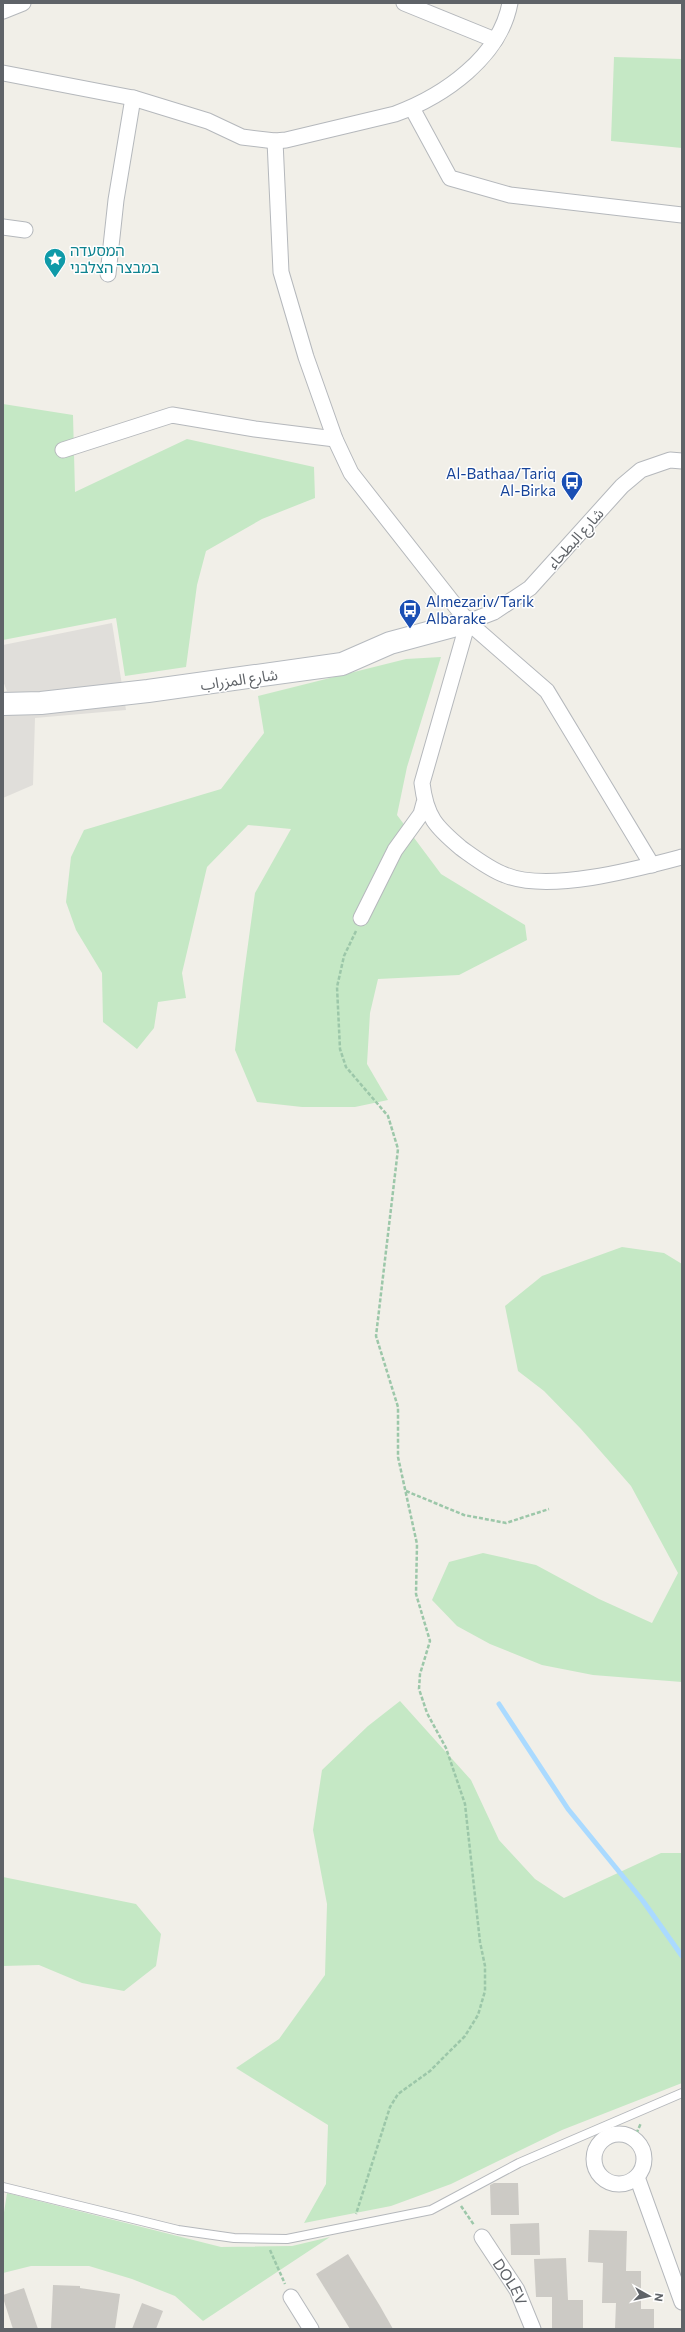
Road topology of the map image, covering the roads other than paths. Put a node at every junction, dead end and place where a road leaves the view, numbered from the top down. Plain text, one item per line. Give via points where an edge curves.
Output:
1 (23, 3) edge
2 (404, 3) edge
3 (510, 3) edge
4 (3, 11) edge
5 (495, 40) junction
6 (3, 73) edge
7 (133, 98) junction
8 (412, 108) junction
9 (275, 141) junction
10 (682, 215) edge
11 (3, 227) edge
12 (24, 230) dead end
13 (108, 274) dead end
14 (335, 439) junction
15 (63, 450) dead end
16 (682, 461) edge
17 (468, 622) junction
18 (3, 704) edge
19 (424, 803) junction
20 (682, 857) edge
21 (652, 865) junction
22 (361, 918) road end
23 (682, 2093) edge
24 (637, 2177) dead end
25 (3, 2187) edge
26 (482, 2237) road end
27 (291, 2297) road end
28 (682, 2302) edge
29 (311, 2329) edge
30 (533, 2329) edge

1 - 4 street
2 - 5 street
3 - 5 street via 507,20
5 - 8 street via 472,67 447,87
6 - 7 street
7 - 9 street via 208,121 242,137
7 - 13 street via 116,200
8 - 9 street
8 - 10 street via 450,178 510,195
9 - 14 street via 281,272 306,357
11 - 12 street
14 - 15 street via 172,415
14 - 17 street via 351,473
16 - 17 street, شارع البطحاء via 670,460 641,470 622,486 530,588 494,612
17 - 18 street, شارع المزراب via 390,643 342,664 148,691 41,703
17 - 19 street via 422,783
17 - 21 street via 547,691
19 - 21 street via 439,830 481,863 505,876 524,881 566,880 622,873
19 - 22 street via 420,814 395,850
20 - 21 street
23 - 25 lane via 519,2163 431,2210 287,2238 234,2238 178,2230
24 - 28 street
26 - 30 street, DOLEV via 517,2290
27 - 29 street

